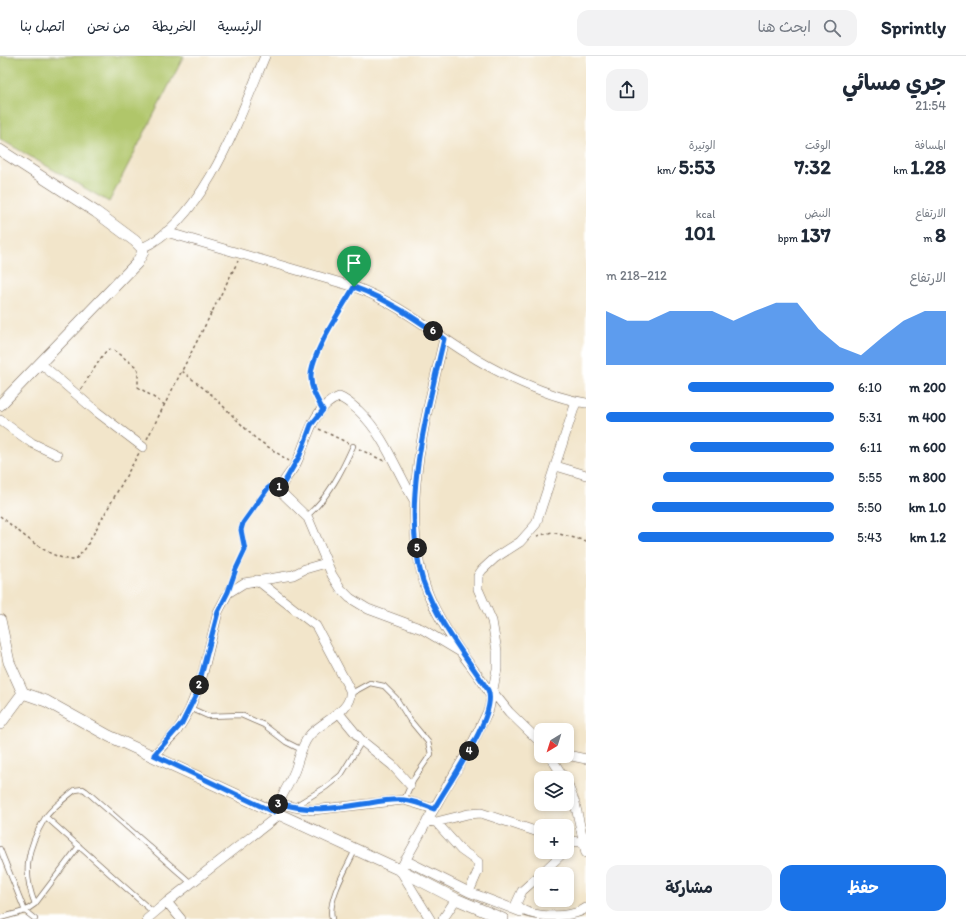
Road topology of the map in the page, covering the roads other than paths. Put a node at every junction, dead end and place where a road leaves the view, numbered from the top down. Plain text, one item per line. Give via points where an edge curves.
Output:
1 (265, 56) edge
2 (0, 150) edge
3 (166, 232) junction
4 (142, 248) junction
5 (444, 339) junction
6 (40, 363) junction
7 (576, 402) junction
8 (586, 403) edge
9 (0, 405) edge
10 (0, 420) edge
11 (353, 446) dead end
12 (143, 447) dead end
13 (57, 455) dead end
14 (556, 466) junction
15 (586, 475) edge
16 (281, 488) junction
17 (414, 500) junction
18 (307, 516) junction
19 (326, 563) junction
20 (257, 580) junction
21 (228, 592) junction
22 (0, 620) edge
23 (462, 653) junction
24 (23, 693) junction
25 (350, 694) junction
26 (492, 694) junction
27 (190, 708) junction
28 (338, 712) junction
29 (0, 724) edge
30 (534, 736) edge
31 (362, 741) junction
32 (302, 750) junction
33 (154, 755) junction
34 (574, 756) edge
35 (586, 759) edge
36 (410, 785) junction
37 (404, 800) junction
38 (574, 800) edge
39 (294, 807) junction
40 (434, 809) junction
41 (277, 810) junction
42 (46, 817) junction
43 (432, 821) junction
44 (534, 831) edge
45 (584, 838) edge
46 (574, 842) edge
47 (79, 846) junction
48 (0, 849) edge
49 (356, 850) junction
50 (586, 853) edge
51 (557, 859) edge
52 (402, 865) junction
53 (548, 867) edge
54 (534, 881) edge
55 (191, 883) junction
56 (469, 892) junction
57 (456, 899) junction
58 (167, 902) junction
59 (35, 904) junction
60 (586, 908) edge
61 (25, 911) junction
62 (521, 912) junction
63 (151, 916) edge
64 (0, 918) edge
65 (35, 919) edge
66 (181, 919) edge
67 (332, 919) edge
68 (430, 919) edge
69 (443, 919) edge
70 (503, 919) edge

1 - 3 street via 231,138 206,183
2 - 4 street via 102,215
3 - 4 street
3 - 5 street via 374,294
4 - 6 street via 137,263
5 - 7 street via 509,376
5 - 17 street via 426,414
6 - 9 street
6 - 12 street
7 - 8 street
7 - 14 street
10 - 13 street via 32,443
11 - 18 lane via 331,490
14 - 15 street
14 - 26 street via 536,524 520,542 495,558 478,576 478,589 492,621 495,639 497,669
16 - 17 street via 295,465 311,425 334,399 339,397 373,425
16 - 18 street via 281,493
16 - 21 lane via 268,488 243,523 241,530 245,550
17 - 23 street via 414,528 423,580 434,606
18 - 19 street
19 - 20 street via 293,574
19 - 23 street via 341,589 368,610 422,629
20 - 21 street via 244,583
20 - 25 street via 316,626 338,665
21 - 27 street via 215,619 202,677
22 - 24 street via 9,662
23 - 26 street
24 - 29 street
24 - 33 street via 46,701 109,736
25 - 28 street via 351,698 347,705
25 - 36 lane via 370,683 384,686 396,698 428,742 431,754
26 - 30 street
26 - 40 street via 482,726
27 - 32 lane via 208,716 241,715 264,725 286,742
27 - 33 street via 177,730
28 - 31 street
28 - 32 street via 309,736
31 - 36 street via 392,765
31 - 39 lane via 341,774
32 - 41 street
33 - 41 street
34 - 35 street
36 - 37 lane
37 - 39 street via 336,809 312,810
37 - 40 street
38 - 45 street
39 - 41 street
40 - 43 street
41 - 49 street
41 - 55 street
42 - 47 lane
42 - 55 lane via 74,790 83,789
42 - 59 lane via 32,846 26,866 28,888
43 - 44 street via 481,813
43 - 52 street
43 - 56 street via 461,850 478,862 478,871
45 - 46 street
45 - 50 street
47 - 59 lane
47 - 63 lane
48 - 61 lane
49 - 52 street
49 - 67 lane via 339,884 331,908
51 - 53 street
52 - 56 street
52 - 57 street
52 - 68 street
54 - 62 street via 519,895 516,904
55 - 58 street
56 - 62 street
57 - 69 street
57 - 70 street
58 - 63 street
58 - 66 street
59 - 61 lane
60 - 62 street via 577,914 556,919
61 - 64 lane
61 - 65 lane

